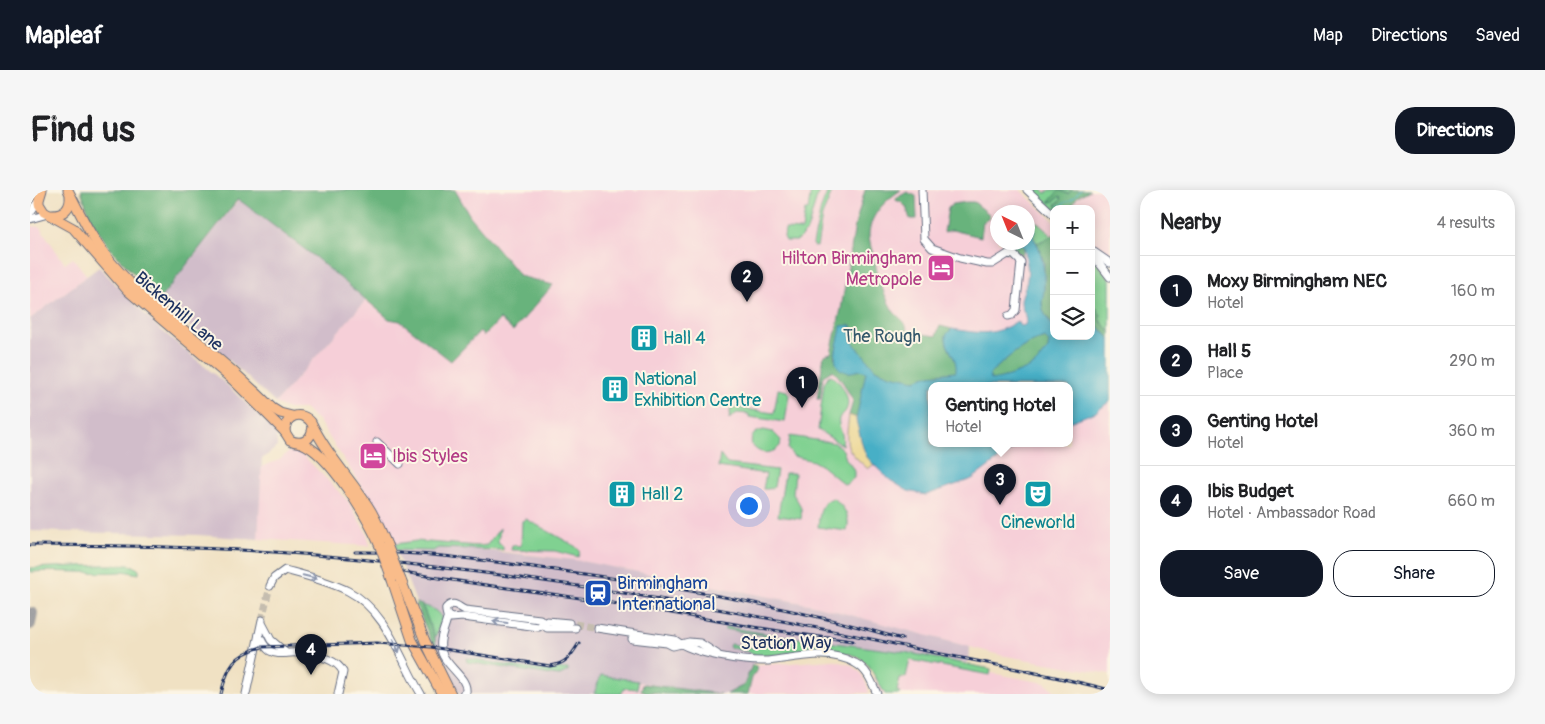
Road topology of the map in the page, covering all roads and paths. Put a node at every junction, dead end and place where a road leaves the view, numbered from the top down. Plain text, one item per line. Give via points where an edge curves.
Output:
1 (922, 190) edge
2 (1026, 190) edge
3 (40, 193) edge
4 (69, 193) edge
5 (1050, 211) edge
6 (30, 213) edge
7 (50, 215) junction
8 (30, 220) edge
9 (1095, 252) edge
10 (1095, 253) edge
11 (1095, 254) edge
12 (1095, 256) edge
13 (1110, 257) edge
14 (1110, 263) edge
15 (1110, 268) edge
16 (1110, 277) edge
17 (1008, 316) dead end
18 (292, 416) junction
19 (313, 426) junction
20 (285, 432) junction
21 (377, 442) dead end
22 (299, 443) junction
23 (400, 464) dead end
24 (383, 544) junction
25 (396, 583) junction
26 (270, 586) tunnel mouth
27 (404, 602) junction
28 (459, 608) junction
29 (451, 617) junction
30 (544, 624) junction
31 (575, 626) tunnel mouth
32 (597, 630) tunnel mouth
33 (259, 635) junction
34 (286, 653) junction
35 (443, 678) junction
36 (872, 684) junction
37 (246, 694) edge
38 (338, 694) edge
39 (421, 694) edge
40 (442, 694) edge
41 (451, 694) edge
42 (455, 694) edge
43 (463, 694) edge
44 (872, 694) edge
45 (877, 694) edge

1 - 17 street via 924,239 932,248 987,264 1008,254 1021,262 1016,310
2 - 5 street
3 - 6 street
3 - 7 main road via 41,208
4 - 7 main road via 68,209 61,214
4 - 18 main road, Bickenhill Lane via 95,241 126,278 272,408
7 - 8 street
7 - 20 main road, Bickenhill Lane via 73,228 128,290 234,381
9 - 13 street
10 - 14 street
11 - 15 street
12 - 16 street
18 - 19 main road via 305,416
18 - 20 main road via 286,422
19 - 22 main road via 311,436
19 - 24 main road via 330,455 368,505 380,527
20 - 22 main road via 290,440
21 - 23 street
22 - 24 main road via 311,447 326,462
24 - 25 main road, bridge
25 - 27 main road
25 - 27 main road via 405,591
26 -> 39 street via 274,578 285,570 350,592 384,624
27 - 35 main road
27 - 40 main road via 412,640
28 - 29 street via 459,614
28 - 29 street via 455,604 450,605 445,611
28 - 30 street via 540,619
30 -> 29 street via 539,627
29 - 43 street via 440,641 446,662 465,682 466,692
30 - 31 street via 547,621
32 - 36 street, Station Way via 757,661 828,655 855,663
33 - 34 street via 271,652
33 - 34 street via 262,621 271,640
33 - 37 street
34 - 38 street via 336,663 342,672
35 - 41 main road
35 - 42 street
36 - 44 street
36 - 45 street, Station Way

